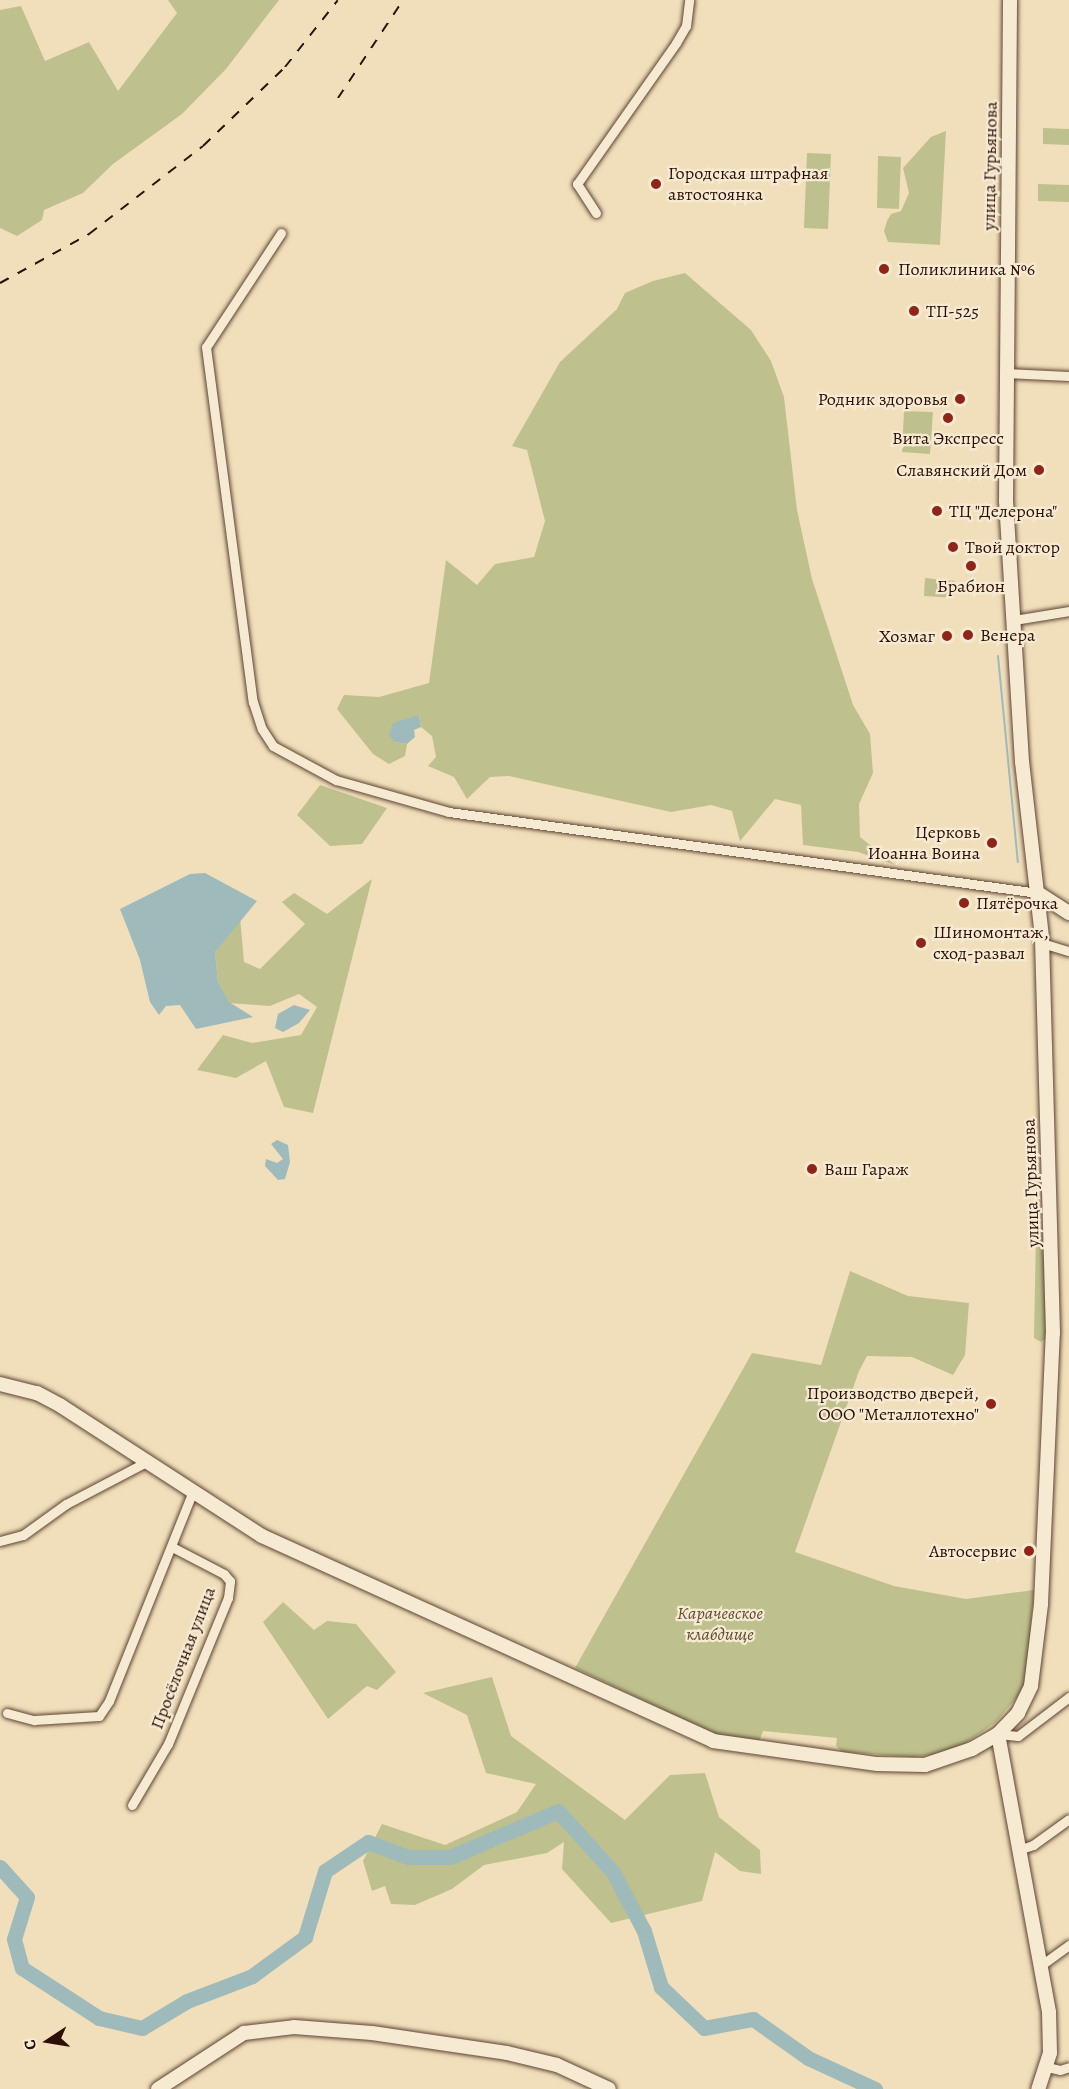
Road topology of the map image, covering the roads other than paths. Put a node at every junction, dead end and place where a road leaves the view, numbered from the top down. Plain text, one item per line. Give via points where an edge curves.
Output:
1 (689, 0) edge
2 (1010, 0) edge
3 (596, 213) dead end
4 (281, 233) dead end
5 (1005, 373) junction
6 (1069, 376) edge
7 (1069, 611) edge
8 (1014, 620) junction
9 (1038, 893) junction
10 (1069, 913) edge
11 (1042, 943) junction
12 (1069, 951) edge
13 (0, 1384) edge
14 (147, 1462) junction
15 (192, 1494) junction
16 (0, 1541) edge
17 (172, 1547) junction
18 (1069, 1697) edge
19 (7, 1713) dead end
20 (998, 1734) junction
21 (132, 1805) dead end
22 (1069, 1819) edge
23 (1018, 1850) junction
24 (1069, 1945) edge
25 (1040, 1966) junction
26 (1047, 2067) junction
27 (1069, 2067) edge
28 (158, 2089) edge
29 (609, 2089) edge
30 (1038, 2089) edge

1 - 3 street via 686,27 577,184
2 - 5 street, улица Гурьянова
4 - 9 street via 206,347 253,702 273,746 336,780 449,812
5 - 6 street
5 - 8 street, улица Гурьянова via 1006,511
7 - 8 street
8 - 9 street, улица Гурьянова via 1029,847
9 - 10 street
9 - 11 street, улица Гурьянова
11 - 12 street
11 - 20 street, улица Гурьянова via 1053,1333 1041,1604 1031,1686 1018,1713
13 - 14 street, улица Гурьянова via 37,1393
14 - 15 street, улица Гурьянова
14 - 16 street via 66,1504 23,1535
15 - 17 street
15 - 20 street, улица Гурьянова via 262,1536 713,1741 766,1751 909,1766 956,1757
17 - 19 street via 109,1701 99,1716 34,1720
17 - 21 street, Просёлочная улица via 224,1574 230,1581 228,1598 168,1744
18 - 20 street via 1018,1736
20 - 23 street
22 - 23 street via 1033,1845
23 - 25 street
24 - 25 street
25 - 26 street via 1050,2035
26 - 27 street
26 - 30 street
28 - 29 street via 244,2033 294,2026 507,2053 557,2065

